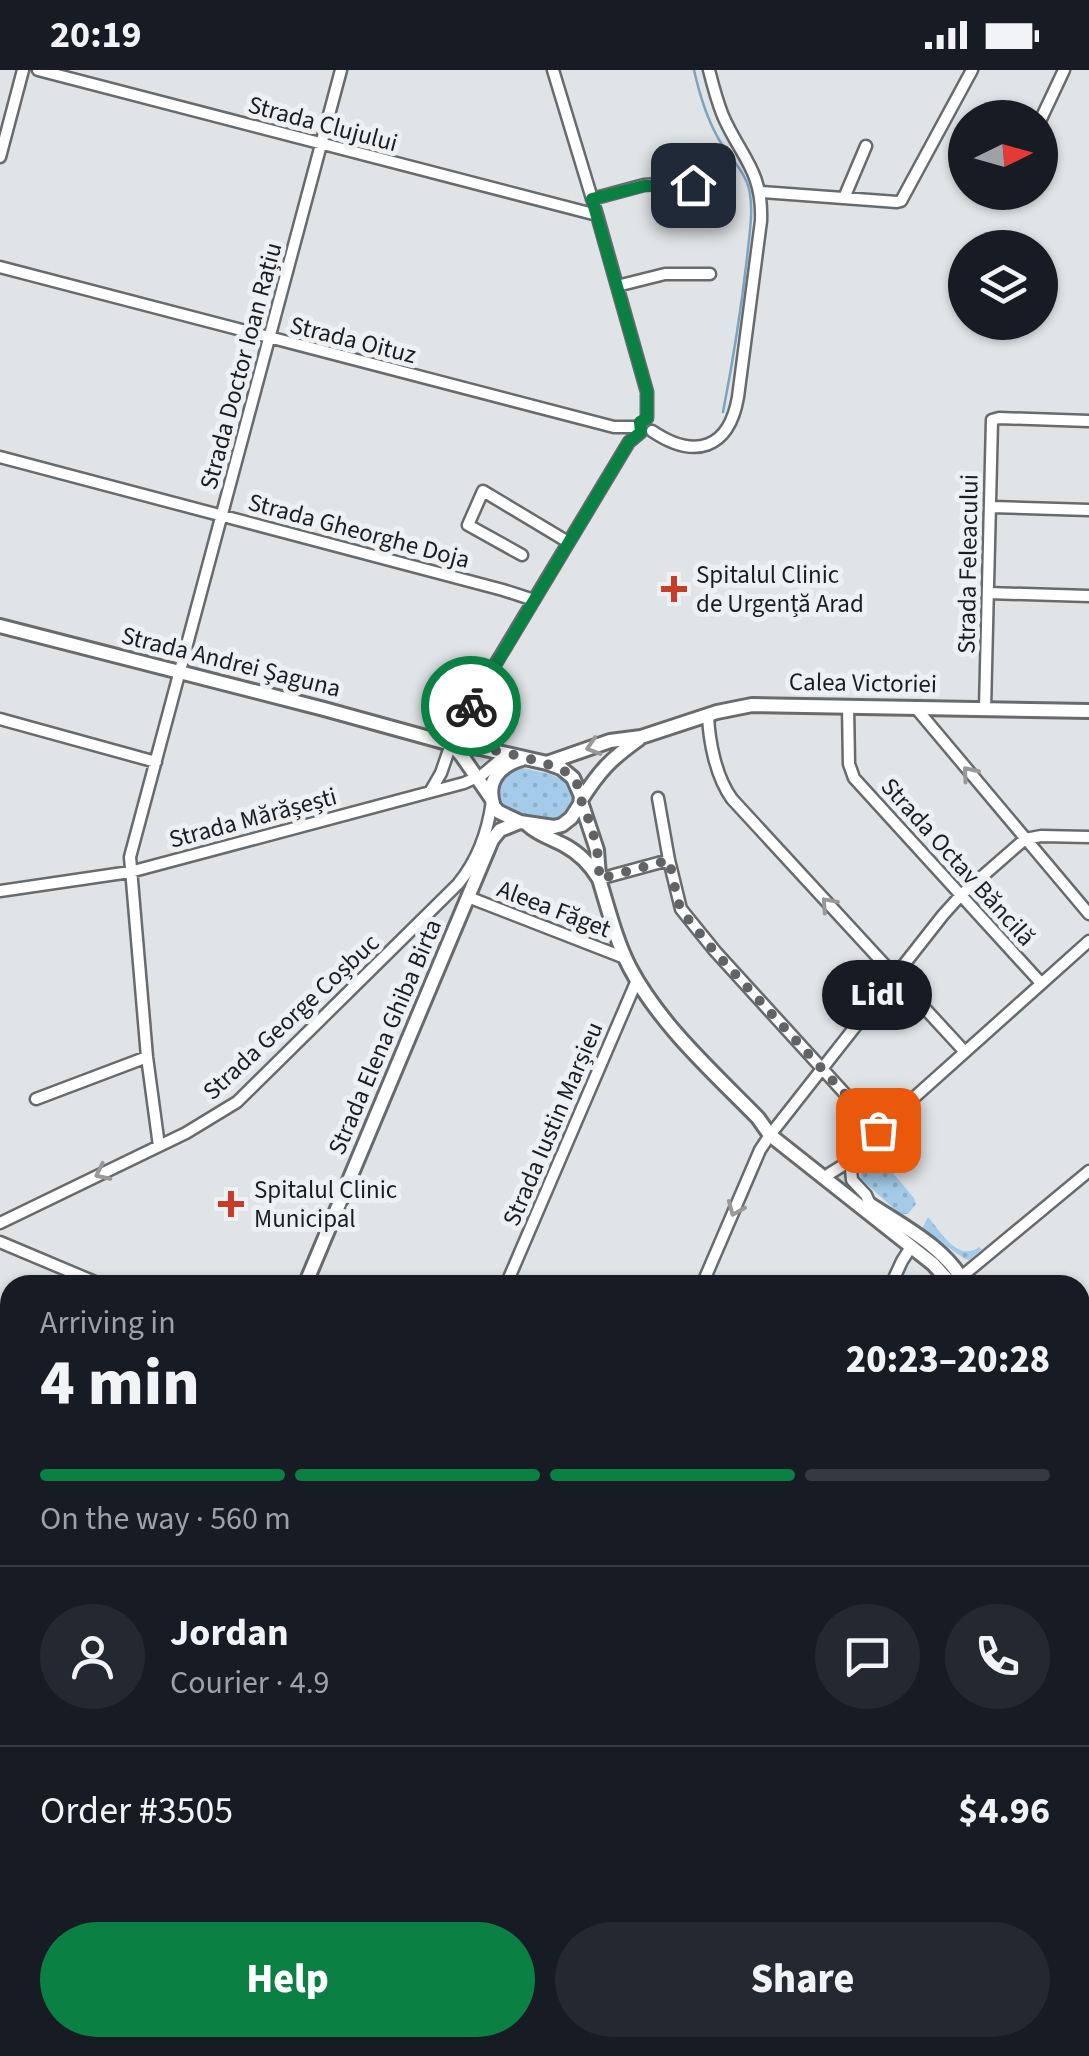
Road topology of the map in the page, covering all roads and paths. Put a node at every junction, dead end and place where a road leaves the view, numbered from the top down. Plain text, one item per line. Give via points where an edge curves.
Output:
1 (23, 70) edge
2 (38, 70) edge
3 (341, 70) edge
4 (553, 70) edge
5 (709, 70) edge
6 (972, 70) edge
7 (1064, 70) edge
8 (1050, 100) edge
9 (321, 144) junction
10 (866, 146) dead end
11 (0, 157) edge
12 (726, 187) dead end
13 (761, 192) junction
14 (844, 198) junction
15 (592, 199) junction
16 (598, 215) junction
17 (0, 267) edge
18 (710, 274) dead end
19 (617, 286) junction
20 (269, 339) junction
21 (1089, 421) edge
22 (645, 427) junction
23 (0, 457) edge
24 (990, 507) junction
25 (1089, 510) edge
26 (222, 516) junction
27 (568, 542) junction
28 (522, 555) dead end
29 (988, 593) junction
30 (1089, 596) edge
31 (534, 600) junction
32 (0, 626) edge
33 (180, 673) junction
34 (848, 706) junction
35 (914, 707) junction
36 (985, 708) junction
37 (1089, 711) edge
38 (708, 715) junction
39 (0, 718) edge
40 (640, 737) junction
41 (450, 744) junction
42 (506, 755) junction
43 (522, 759) junction
44 (156, 762) junction
45 (547, 763) junction
46 (476, 778) junction
47 (430, 792) junction
48 (658, 798) dead end
49 (491, 800) junction
50 (581, 801) junction
51 (523, 822) junction
52 (1089, 837) edge
53 (1024, 839) junction
54 (669, 860) junction
55 (130, 872) junction
56 (599, 879) junction
57 (0, 891) edge
58 (960, 896) junction
59 (468, 897) junction
60 (438, 904) junction
61 (1089, 914) edge
62 (458, 920) junction
63 (1089, 941) edge
64 (625, 958) junction
65 (894, 976) junction
66 (637, 980) junction
67 (1041, 984) junction
68 (965, 1052) junction
69 (147, 1057) junction
70 (822, 1068) junction
71 (36, 1099) dead end
72 (878, 1130) junction
73 (772, 1132) junction
74 (159, 1146) junction
75 (855, 1156) junction
76 (1089, 1171) edge
77 (829, 1174) junction
78 (870, 1204) junction
79 (0, 1223) edge
80 (0, 1242) edge
81 (912, 1247) junction
82 (78, 1275) edge
83 (310, 1275) edge
84 (510, 1275) edge
85 (706, 1275) edge
86 (896, 1275) edge
87 (947, 1275) edge
88 (953, 1275) edge
89 (966, 1275) edge

1 - 11 street
2 - 9 street, Strada Clujului
3 - 9 street, Strada Doctor Ioan Rațiu
4 - 15 street
5 - 13 street via 723,116
6 - 14 street via 904,198
7 - 8 street
9 - 16 street, Strada Clujului
9 - 20 street, Strada Doctor Ioan Rațiu
10 - 14 street
12 - 15 street via 660,184
13 - 14 street
13 - 22 street, Strada Oituz via 733,417 720,438 705,446 677,444
15 - 16 street
16 - 19 street
17 - 20 street, Strada Oituz
18 - 19 street via 665,274
19 - 22 street via 647,392
20 - 22 street, Strada Oituz via 614,427
20 - 26 street, Strada Doctor Ioan Rațiu
21 - 24 street, Strada Feleacului via 992,420
22 - 27 street
23 - 26 street, Strada Gheorghe Doja
24 - 25 street
24 - 29 street, Strada Feleacului
26 - 31 street, Strada Gheorghe Doja
26 - 33 street, Strada Doctor Ioan Rațiu
27 - 28 street via 483,492 468,525
27 - 31 street
29 - 30 street
29 - 36 street, Strada Feleacului
31 - 41 street
32 - 33 main road, Strada Andrei Șaguna
33 - 41 main road, Strada Andrei Șaguna
33 - 44 street, Strada Doctor Ioan Rațiu
34 - 35 main road, Calea Victoriei
34 - 38 main road, Calea Victoriei via 752,705
34 - 58 street, Strada Octav Băncilă via 854,778
35 - 36 main road, Calea Victoriei
53 -> 35 street
36 - 37 main road, Calea Victoriei
38 - 40 main road, Calea Victoriei
65 -> 38 street via 726,790
39 - 44 street
40 -> 45 main road, Calea Victoriei
40 - 50 main road, Calea Victoriei via 602,769
41 - 42 main road, Strada Andrei Șaguna
41 - 46 main road
41 - 47 street
42 - 43 main road, Strada Andrei Șaguna
42 - 46 street, Strada Mărășești
43 - 45 main road
43 - 49 main road via 499,771
44 - 55 street, Strada Doctor Ioan Rațiu
45 - 50 main road via 573,778
46 - 47 street, Strada Mărășești
46 - 49 main road
47 - 55 street, Strada Mărășești
48 - 54 street
49 - 51 main road via 499,812
49 - 60 street, Strada George Coșbuc via 487,829 466,874
50 - 51 main road via 558,826
50 - 56 main road
51 - 56 main road via 583,858
51 - 59 main road, Strada Elena Ghiba Birta via 494,836
52 - 53 street
53 - 58 street
53 - 61 street
54 - 56 street
54 - 70 street via 684,914
55 - 57 street, Strada Mărășești
55 - 69 street, Strada Doctor Ioan Rațiu
56 - 64 main road
58 - 65 street
58 - 67 street, Strada Octav Băncilă
59 - 62 main road, Strada Elena Ghiba Birta
59 - 64 street, Aleea Făget
60 - 62 street
60 - 74 street, Strada George Coșbuc via 236,1102
62 - 83 main road, Strada Elena Ghiba Birta
63 - 67 street
64 - 66 main road
65 - 68 street
65 - 70 street
66 - 73 main road via 668,1024
66 - 84 street, Strada Iustin Marșieu
67 - 68 street
68 - 72 street
69 - 71 street
69 - 74 street, Strada Doctor Ioan Rațiu
70 - 72 street
70 - 73 street
72 - 75 street
73 - 77 main road
73 - 81 main road
73 -> 85 street
74 -> 79 street, Strada George Coșbuc
75 - 77 street
75 - 78 street via 852,1180
76 - 89 street
77 - 78 main road
78 - 88 main road via 943,1256
80 - 82 street
81 - 86 street
81 - 87 main road

